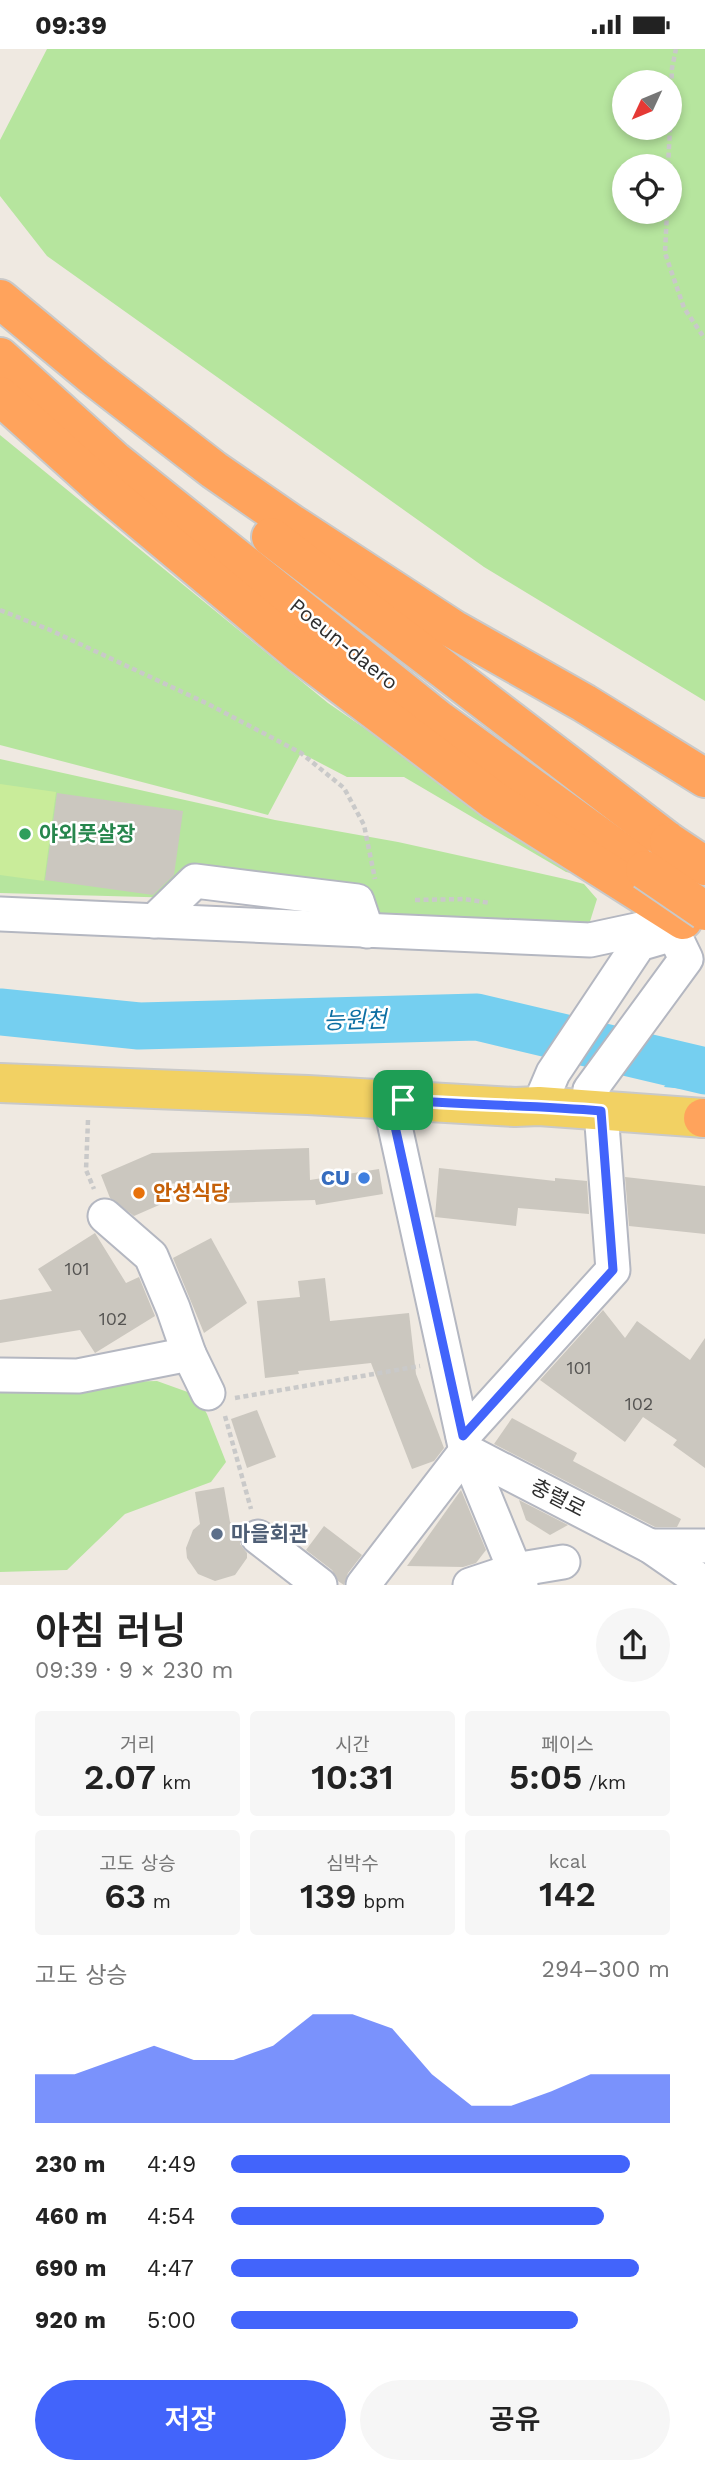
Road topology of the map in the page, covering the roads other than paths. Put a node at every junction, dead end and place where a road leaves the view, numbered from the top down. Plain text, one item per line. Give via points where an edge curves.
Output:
1 (0, 299) edge
2 (0, 319) edge
3 (0, 357) edge
4 (0, 396) edge
5 (705, 778) edge
6 (657, 856) junction
7 (705, 866) edge
8 (0, 915) edge
9 (691, 924) edge
10 (0, 1083) edge
11 (546, 1089) junction
12 (389, 1099) junction
13 (596, 1101) junction
14 (704, 1118) edge
15 (105, 1216) road end
16 (189, 1354) junction
17 (0, 1375) edge
18 (214, 1397) road end
19 (464, 1443) junction
20 (258, 1537) road end
21 (650, 1546) junction
22 (705, 1546) edge
23 (563, 1562) dead end
24 (518, 1578) edge
25 (705, 1584) edge
26 (320, 1585) edge
27 (363, 1585) edge
28 (470, 1585) edge

1 - 5 highway via 214,470 292,524 453,629
2 - 6 highway, Poeun-daero
3 - 6 highway, Poeun-daero via 115,461 429,712
4 - 9 highway via 299,652 495,801
6 - 7 highway, bridge
6 - 9 highway, Poeun-daero, bridge
8 - 9 street via 590,940
9 - 11 street via 639,944
9 - 13 street
10 - 12 main road
11 - 12 main road via 515,1107
11 - 13 main road
12 - 19 street
13 - 14 main road
13 - 19 street via 613,1270
15 - 16 street via 151,1256
16 - 17 street via 78,1376
16 - 18 street
19 - 21 street, 충렬로
19 - 24 street
19 - 27 street
20 - 26 street
21 - 22 street, 충렬로
21 - 25 street, 충렬로
23 - 24 street
24 - 28 street

